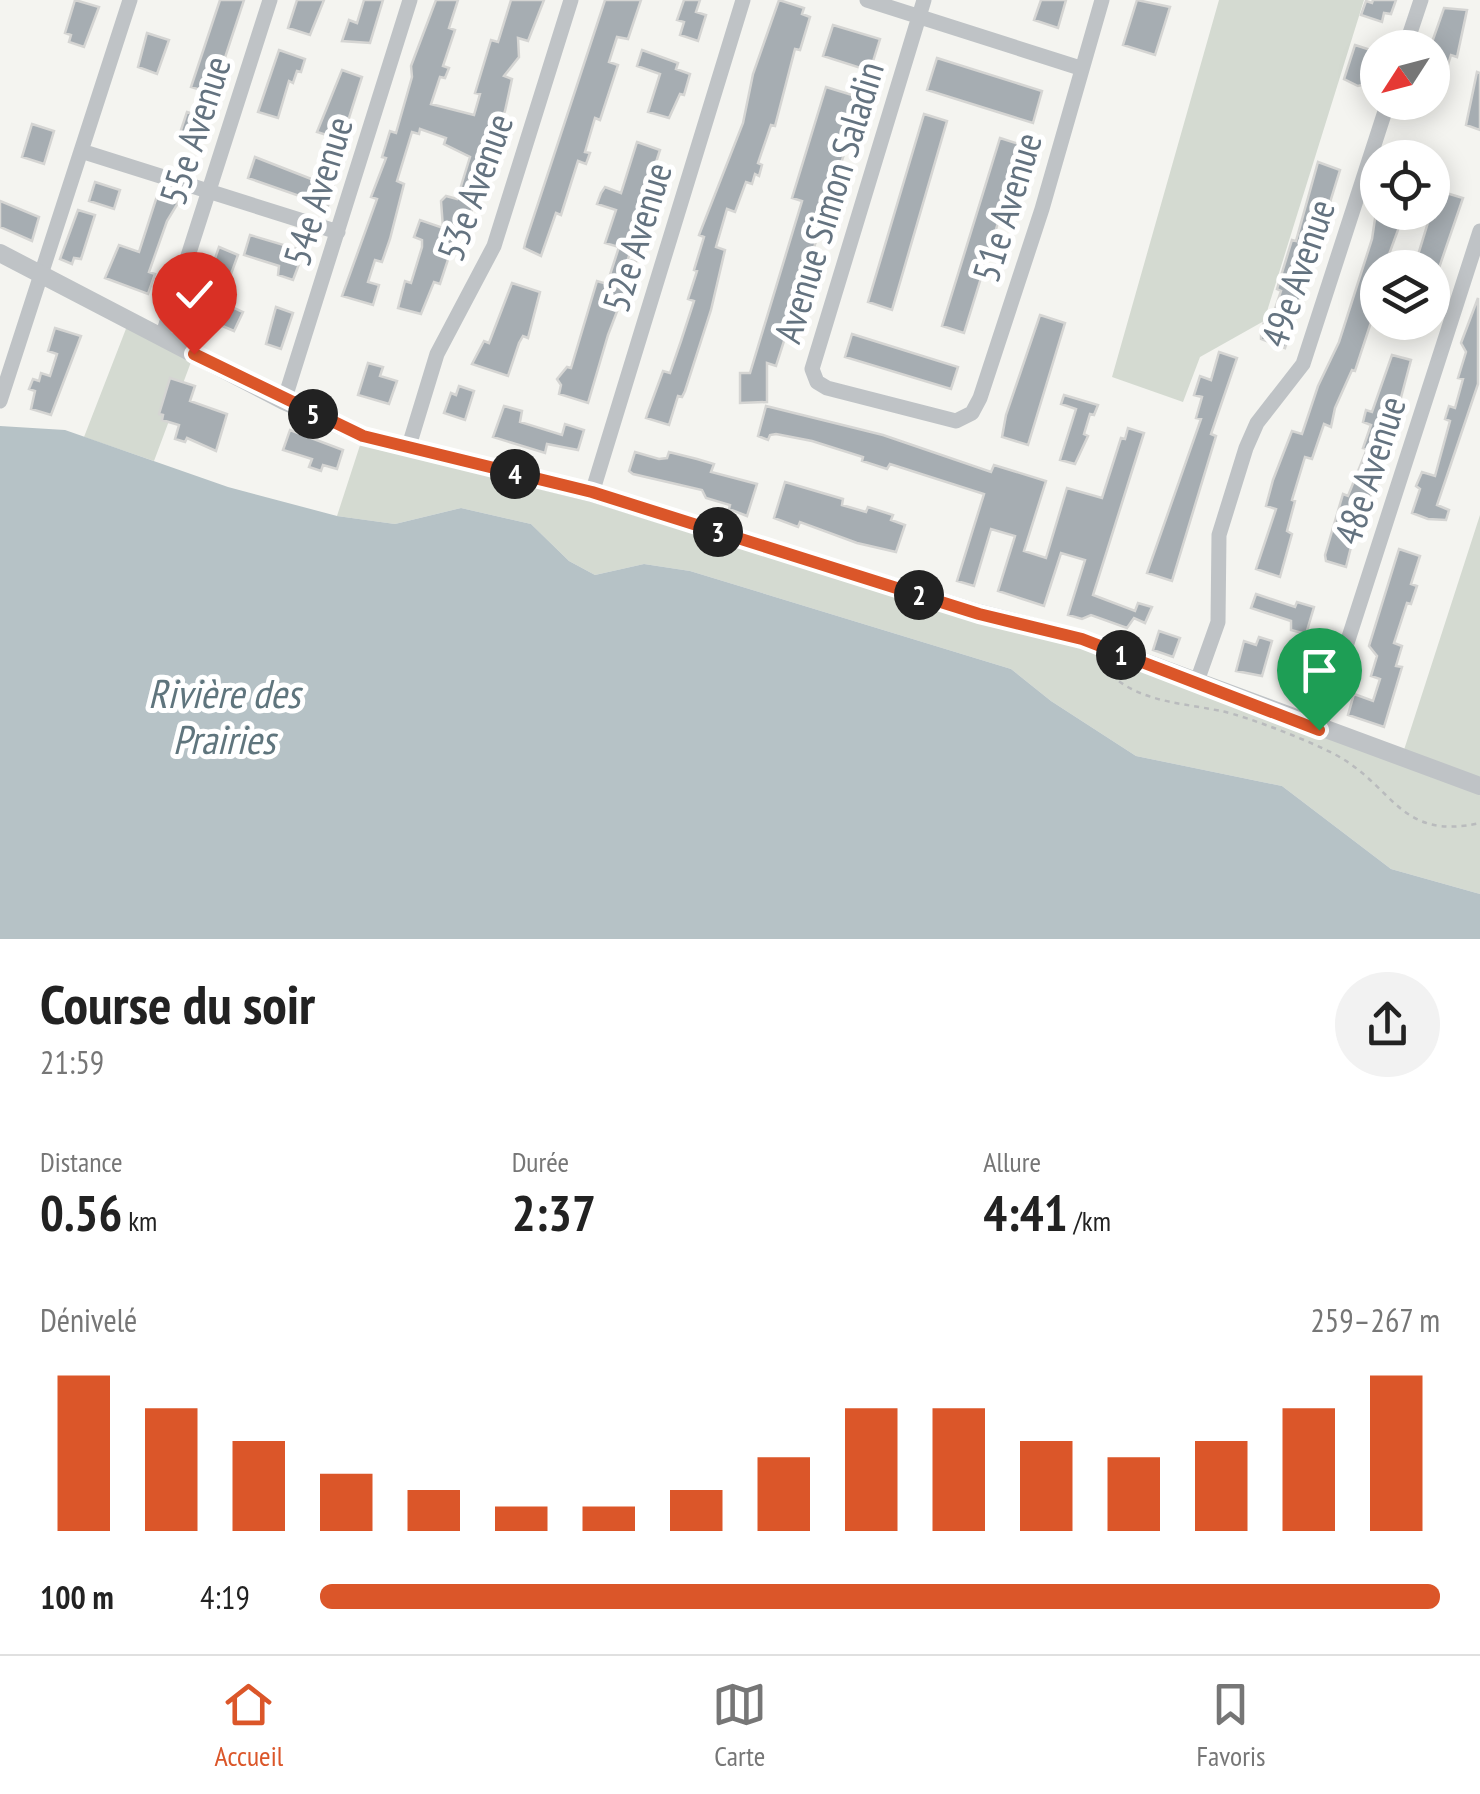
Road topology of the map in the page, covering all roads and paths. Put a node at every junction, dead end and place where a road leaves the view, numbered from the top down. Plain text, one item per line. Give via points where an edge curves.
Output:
1 (130, 0) edge
2 (270, 0) edge
3 (410, 0) edge
4 (571, 0) edge
5 (743, 0) edge
6 (868, 0) edge
7 (924, 0) edge
8 (1102, 0) edge
9 (1421, 0) edge
10 (919, 17) junction
11 (1412, 30) edge
12 (1080, 68) junction
13 (1382, 120) edge
14 (82, 151) junction
15 (208, 192) junction
16 (1480, 231) edge
17 (338, 232) junction
18 (0, 253) edge
19 (41, 275) junction
20 (162, 337) junction
21 (0, 342) edge
22 (18, 348) junction
23 (0, 401) edge
24 (284, 401) junction
25 (956, 421) joint
26 (408, 449) junction
27 (592, 492) junction
28 (1082, 639) junction
29 (1196, 684) junction
30 (1319, 730) junction
31 (1480, 786) edge
32 (1480, 823) edge

1 - 14 street
2 - 15 street, 55e Avenue
3 - 17 street, 54e Avenue
4 - 26 street, 53e Avenue via 494,246 437,354
5 - 27 street, 52e Avenue
6 - 10 street
7 - 10 street
8 - 12 street, 51e Avenue
9 - 11 street
10 - 12 street
10 - 25 street, Avenue Simon Saladin via 812,370 828,388
12 - 25 street, 51e Avenue via 980,398 972,413
13 - 29 street, 49e Avenue via 1304,364 1257,422 1246,448 1219,535 1218,622
14 - 15 street
14 - 19 street
15 - 17 street
15 - 20 street, 55e Avenue
16 - 30 street, 48e Avenue
17 - 24 street, 54e Avenue
18 - 19 street
19 - 20 street
19 - 22 street
20 - 24 street
21 - 22 street
22 - 23 street
24 - 26 street
26 - 27 street
27 - 28 street via 979,614
28 - 29 street
28 - 32 path via 1114,681 1132,692 1224,712 1336,755 1428,826
29 - 30 street
30 - 31 street

